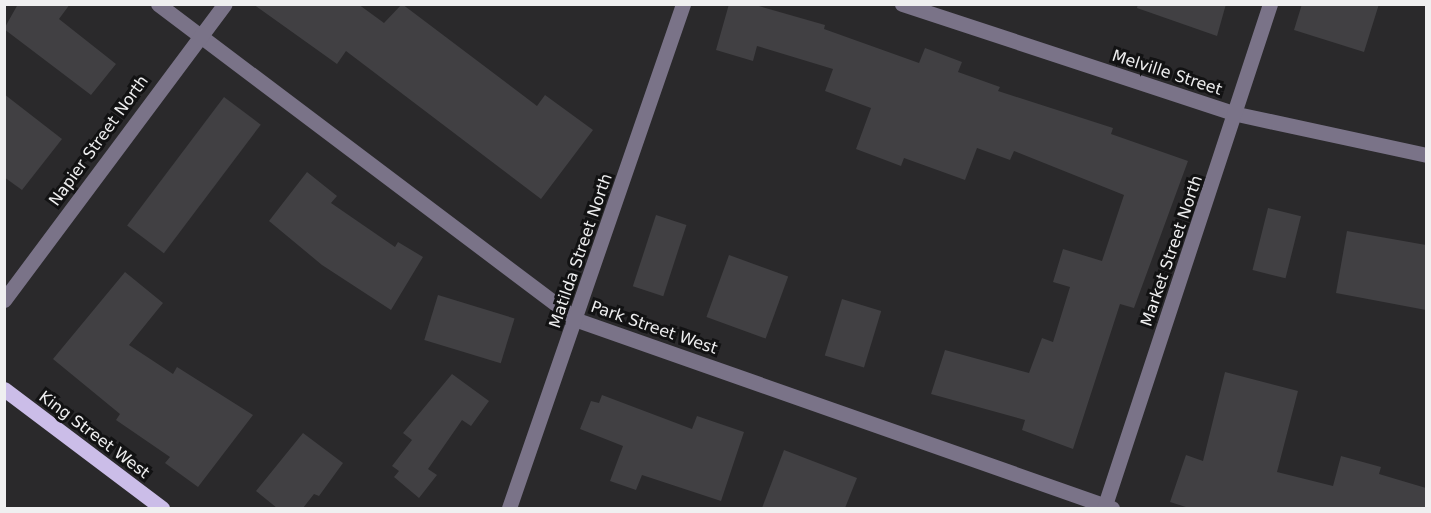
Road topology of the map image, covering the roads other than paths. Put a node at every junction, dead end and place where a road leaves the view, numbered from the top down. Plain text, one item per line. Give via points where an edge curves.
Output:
1 (158, 4) edge
2 (225, 4) edge
3 (683, 4) edge
4 (902, 4) edge
5 (1270, 4) edge
6 (199, 35) junction
7 (1237, 114) junction
8 (1426, 155) edge
9 (4, 300) edge
10 (577, 320) junction
11 (4, 389) edge
12 (162, 508) edge
13 (509, 508) edge
14 (1107, 508) edge

1 - 6 street, Park Street West
2 - 6 street, Napier Street North
3 - 10 street, Matilda Street North
4 - 7 street, Melville Street
5 - 7 street, Market Street North
6 - 9 street, Napier Street North
6 - 10 street, Park Street West
7 - 8 street, Melville Street
7 - 14 street, Market Street North
10 - 13 street, Matilda Street North
10 - 14 street, Park Street West
11 - 12 main road, King Street West

